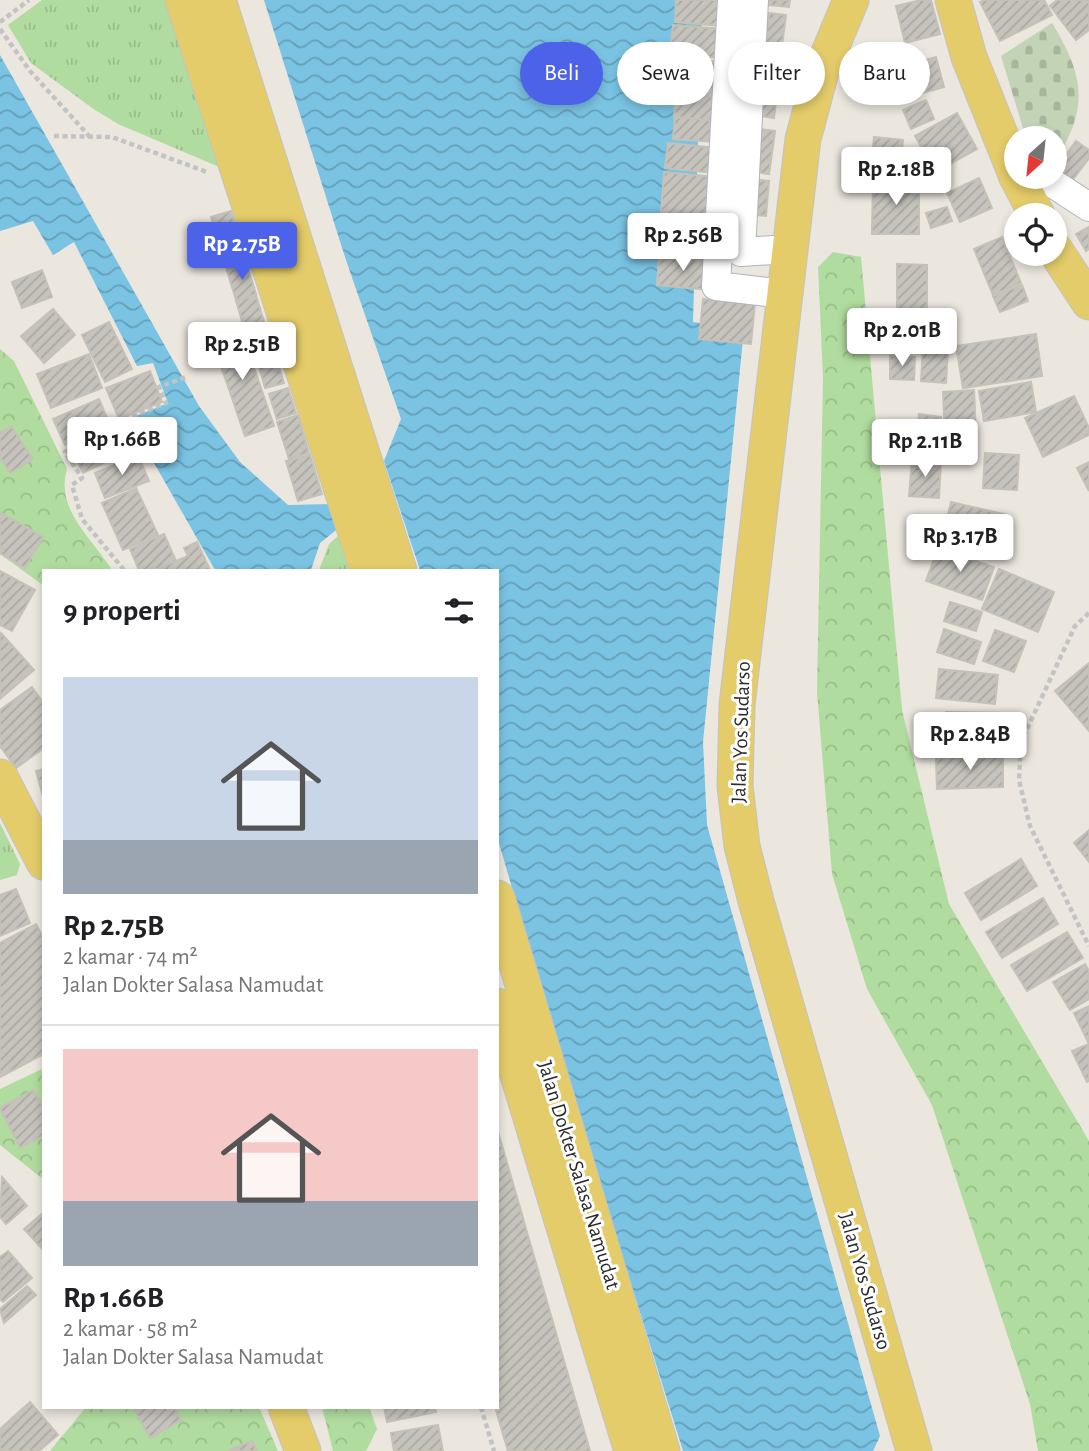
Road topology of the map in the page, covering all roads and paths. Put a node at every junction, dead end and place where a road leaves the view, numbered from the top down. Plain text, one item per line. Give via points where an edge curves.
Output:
1 (29, 0) edge
2 (183, 0) edge
3 (218, 0) edge
4 (732, 0) edge
5 (754, 0) edge
6 (851, 0) edge
7 (953, 0) edge
8 (0, 22) edge
9 (0, 29) edge
10 (741, 32) junction
11 (54, 136) dead end
12 (90, 138) junction
13 (1004, 144) edge
14 (256, 176) junction
15 (1061, 189) edge
16 (1089, 207) edge
17 (790, 249) junction
18 (1065, 266) edge
19 (785, 294) junction
20 (1089, 302) edge
21 (186, 377) dead end
22 (366, 514) junction
23 (123, 569) edge
24 (368, 569) edge
25 (398, 569) edge
26 (1089, 613) edge
27 (0, 777) edge
28 (42, 858) edge
29 (499, 905) edge
30 (1089, 946) edge
31 (499, 1013) edge
32 (287, 1409) edge
33 (482, 1409) edge
34 (303, 1451) edge
35 (494, 1451) edge
36 (632, 1451) edge
37 (662, 1451) edge
38 (914, 1451) edge

1 - 8 path
2 - 14 main road
3 - 14 main road
4 - 10 street
5 - 10 street
6 - 17 main road, Jalan Yos Sudarso via 809,110
7 - 13 main road via 969,57
9 - 12 path via 30,71
10 - 17 street via 741,252
10 - 19 street via 716,286
11 - 12 path
12 - 14 path via 112,137 232,182
14 - 22 main road
15 - 16 street
17 - 19 main road, Jalan Yos Sudarso
18 - 20 main road
19 - 38 main road, Jalan Yos Sudarso via 737,705 734,786 755,901
21 - 23 path via 159,387 166,402 65,452 82,478 72,485 82,519
22 - 24 main road
22 - 25 main road
26 - 30 path via 1075,626 1021,742 1019,780 1030,825
27 - 28 main road
29 - 37 main road, Jalan Dokter Salasa Namudat
31 - 36 main road, Jalan Dokter Salasa Namudat
32 - 34 main road
33 - 35 path

